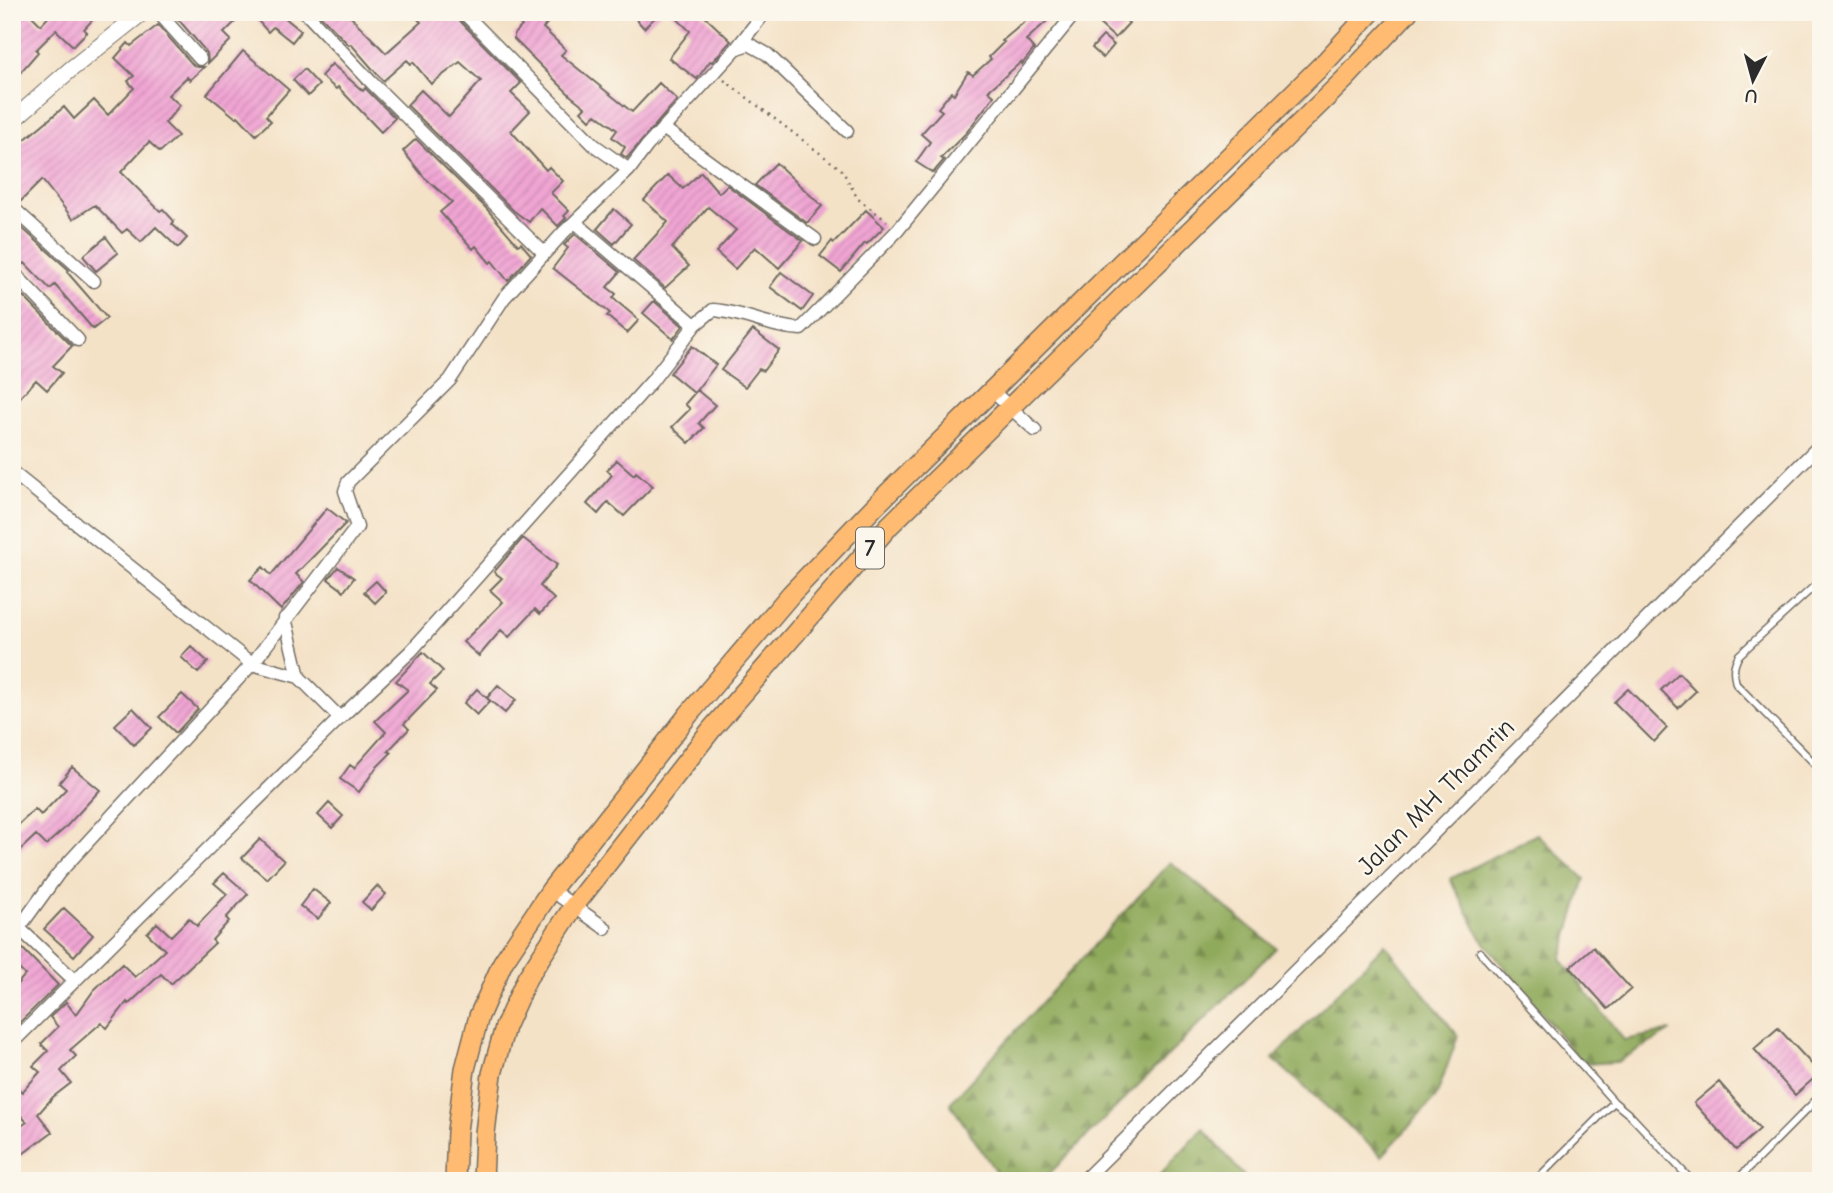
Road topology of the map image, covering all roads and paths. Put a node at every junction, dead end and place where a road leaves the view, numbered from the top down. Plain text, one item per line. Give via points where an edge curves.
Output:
1 (144, 12) edge
2 (158, 12) edge
3 (305, 12) edge
4 (463, 12) edge
5 (765, 12) edge
6 (1076, 12) edge
7 (1371, 12) edge
8 (1408, 12) edge
9 (737, 48) junction
10 (200, 59) dead end
11 (714, 73) junction
12 (12, 121) edge
13 (663, 128) junction
14 (847, 131) dead end
15 (629, 170) junction
16 (12, 207) edge
17 (575, 222) junction
18 (898, 230) junction
19 (815, 239) dead end
20 (544, 253) junction
21 (12, 271) edge
22 (94, 281) dead end
23 (695, 325) junction
24 (78, 340) dead end
25 (991, 390) junction
26 (1010, 408) junction
27 (1035, 430) dead end
28 (1821, 444) edge
29 (12, 472) edge
30 (1821, 580) edge
31 (285, 618) junction
32 (252, 664) junction
33 (299, 677) junction
34 (340, 718) junction
35 (1821, 770) edge
36 (551, 890) junction
37 (574, 906) junction
38 (605, 928) dead end
39 (15, 931) edge
40 (1480, 952) dead end
41 (74, 980) junction
42 (12, 1043) edge
43 (1821, 1095) edge
44 (1615, 1102) junction
45 (455, 1181) edge
46 (483, 1181) edge
47 (1083, 1181) edge
48 (1535, 1181) edge
49 (1692, 1181) edge
50 (1736, 1181) edge

1 - 12 street
2 - 10 street
3 - 20 street
4 - 15 street via 594,145
5 - 9 street
6 - 18 street
7 - 25 highway, 7
8 - 26 highway, 7
9 - 11 street
9 - 14 street via 749,44 759,49
11 - 13 street
11 - 18 path via 842,170 858,199
13 - 15 street
13 - 19 street
15 - 17 street
16 - 22 street
17 - 20 street
17 - 23 street
18 - 23 street via 801,329 713,310
20 - 31 street via 504,298 450,380 348,482 345,491 357,527
21 - 24 street
23 - 34 street via 651,382 411,651
25 - 26 street
25 - 36 highway, 7 via 790,594
26 - 27 street
26 - 37 highway, 7 via 889,526 711,730
28 - 47 street, Jalan MH Thamrin
29 - 32 street
30 - 35 lane via 1739,655 1733,673 1736,684
31 - 32 street
31 - 33 street
32 - 33 street
32 - 39 street via 58,874
33 - 34 street
34 - 41 street
36 - 37 street
36 - 45 highway, 7 via 503,962 479,1016 465,1069
37 - 38 street
37 - 46 highway, 7 via 527,978 505,1027 492,1074
39 - 41 street
40 - 44 lane
41 - 42 street
43 - 50 lane
44 - 48 lane
44 - 49 lane

